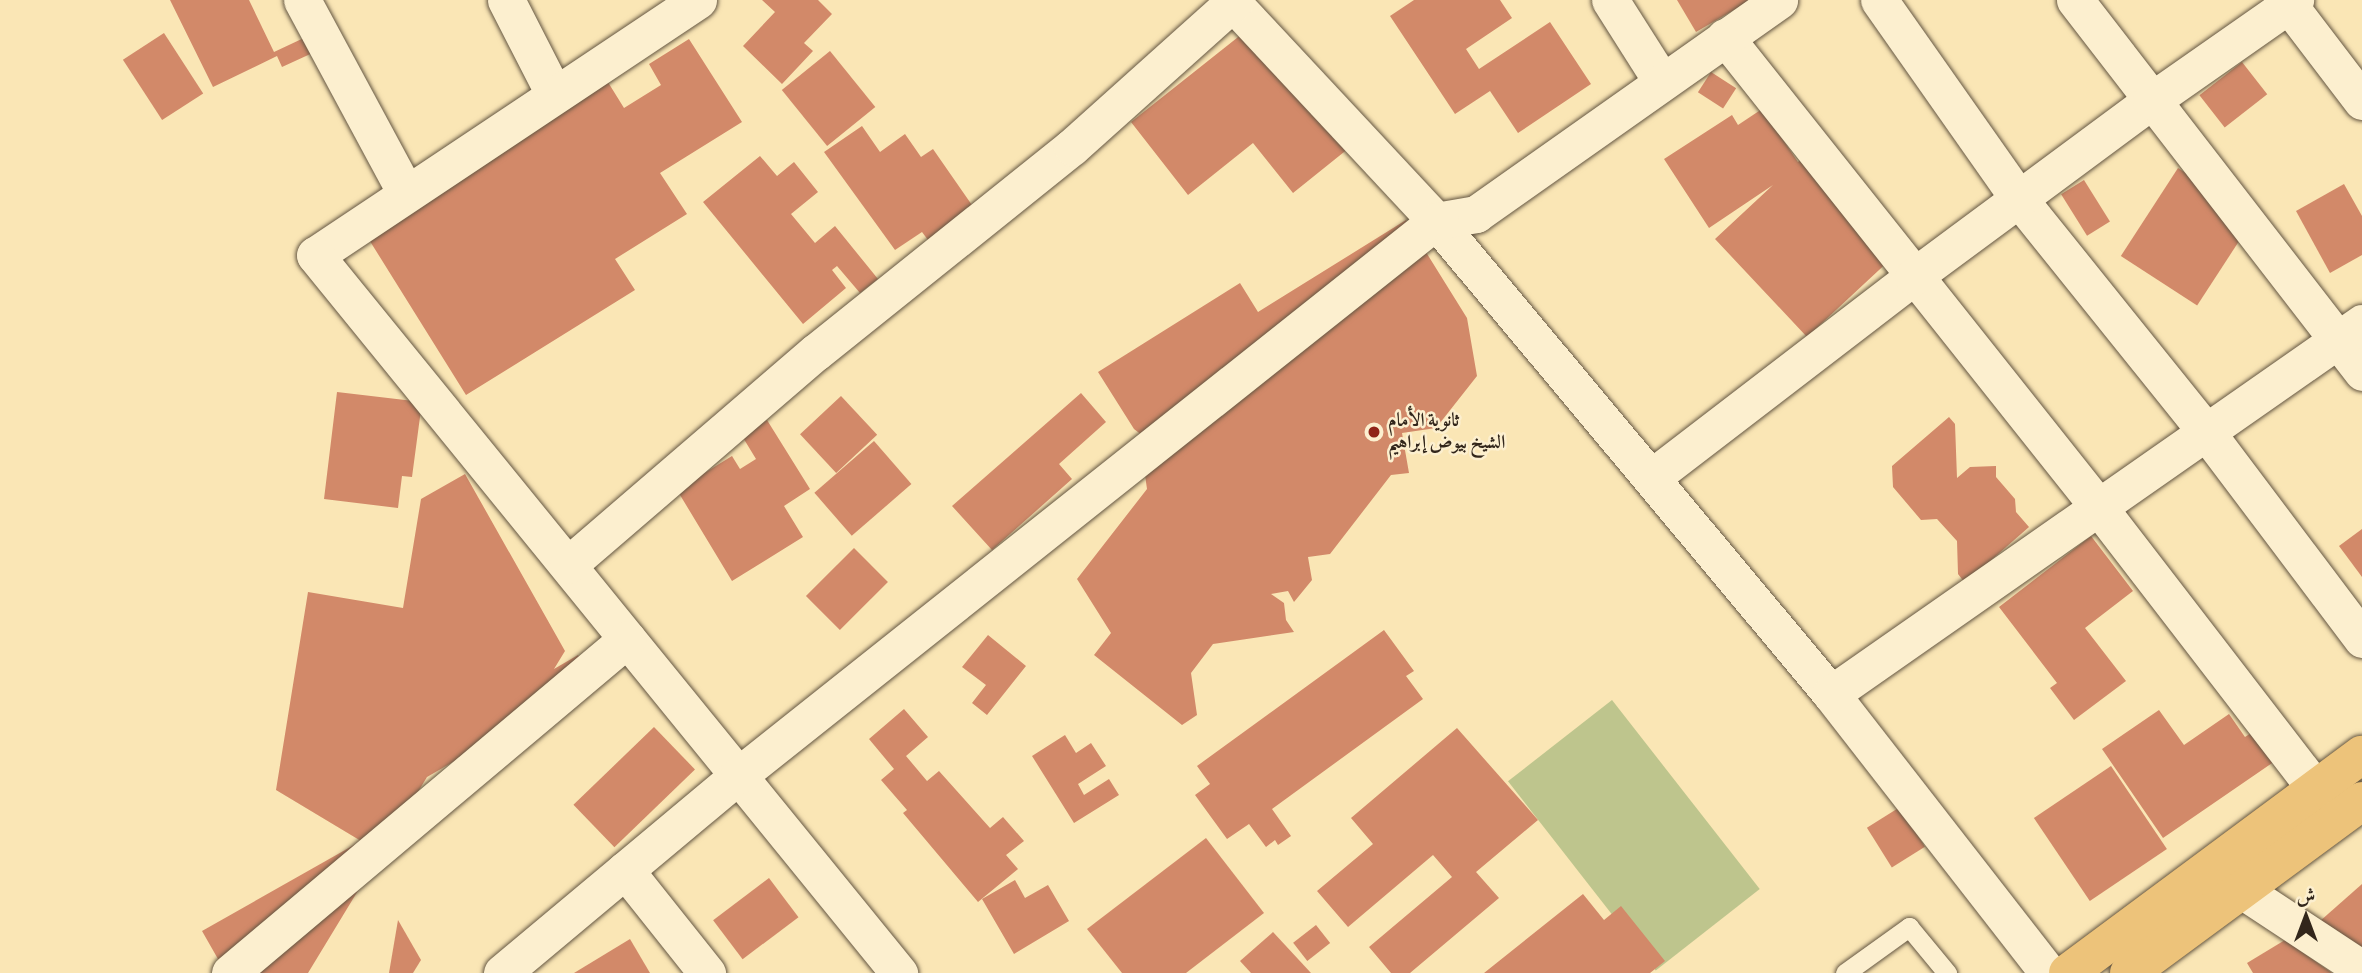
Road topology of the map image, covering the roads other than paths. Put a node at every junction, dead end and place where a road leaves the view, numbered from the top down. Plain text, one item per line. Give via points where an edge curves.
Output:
1 (302, 0) edge
2 (506, 0) edge
3 (698, 0) edge
4 (1610, 0) edge
5 (1779, 0) edge
6 (1879, 0) edge
7 (2075, 0) edge
8 (1233, 1) edge
9 (2289, 1) edge
10 (1725, 37) junction
11 (1662, 82) junction
12 (554, 94) junction
13 (2362, 100) edge
14 (2151, 101) junction
15 (406, 193) junction
16 (2019, 199) junction
17 (1436, 221) junction
18 (1913, 277) junction
19 (2350, 332) edge
20 (2362, 372) edge
21 (2207, 433) junction
22 (1651, 478) junction
23 (2100, 509) junction
24 (568, 565) junction
25 (627, 639) junction
26 (2362, 639) edge
27 (1831, 694) junction
28 (2362, 755) edge
29 (739, 775) junction
30 (2316, 789) junction
31 (2362, 801) edge
32 (625, 870) junction
33 (2242, 890) junction
34 (2362, 969) edge
35 (230, 973) edge
36 (502, 973) edge
37 (707, 973) edge
38 (899, 973) edge
39 (1845, 973) edge
40 (1947, 973) edge
41 (2048, 973) edge
42 (2068, 973) edge
43 (2129, 973) edge

1 - 15 street
2 - 12 street
3 - 12 street
4 - 11 street
5 - 10 street
6 - 16 street
7 - 14 street
8 - 17 street
8 - 24 street via 1072,147 816,352
9 - 13 street
9 - 14 street
10 - 11 street
10 - 18 street
11 - 17 street via 1476,214
12 - 15 street
14 - 16 street
14 - 19 street
15 - 24 street via 315,255
16 - 18 street
16 - 21 street
17 - 22 street
17 - 29 street
18 - 22 street
18 - 23 street
19 - 20 street
19 - 21 street
21 - 23 street
21 - 26 street
22 - 27 street
23 - 27 street
23 - 30 street
24 - 25 street
25 - 29 street
25 - 35 street
27 - 41 street
28 - 30 main road
29 - 32 street
29 - 38 street
30 - 42 main road
31 - 33 main road
32 - 36 street
32 - 37 street
33 - 34 street
33 - 43 main road
39 - 40 lane via 1909,927

